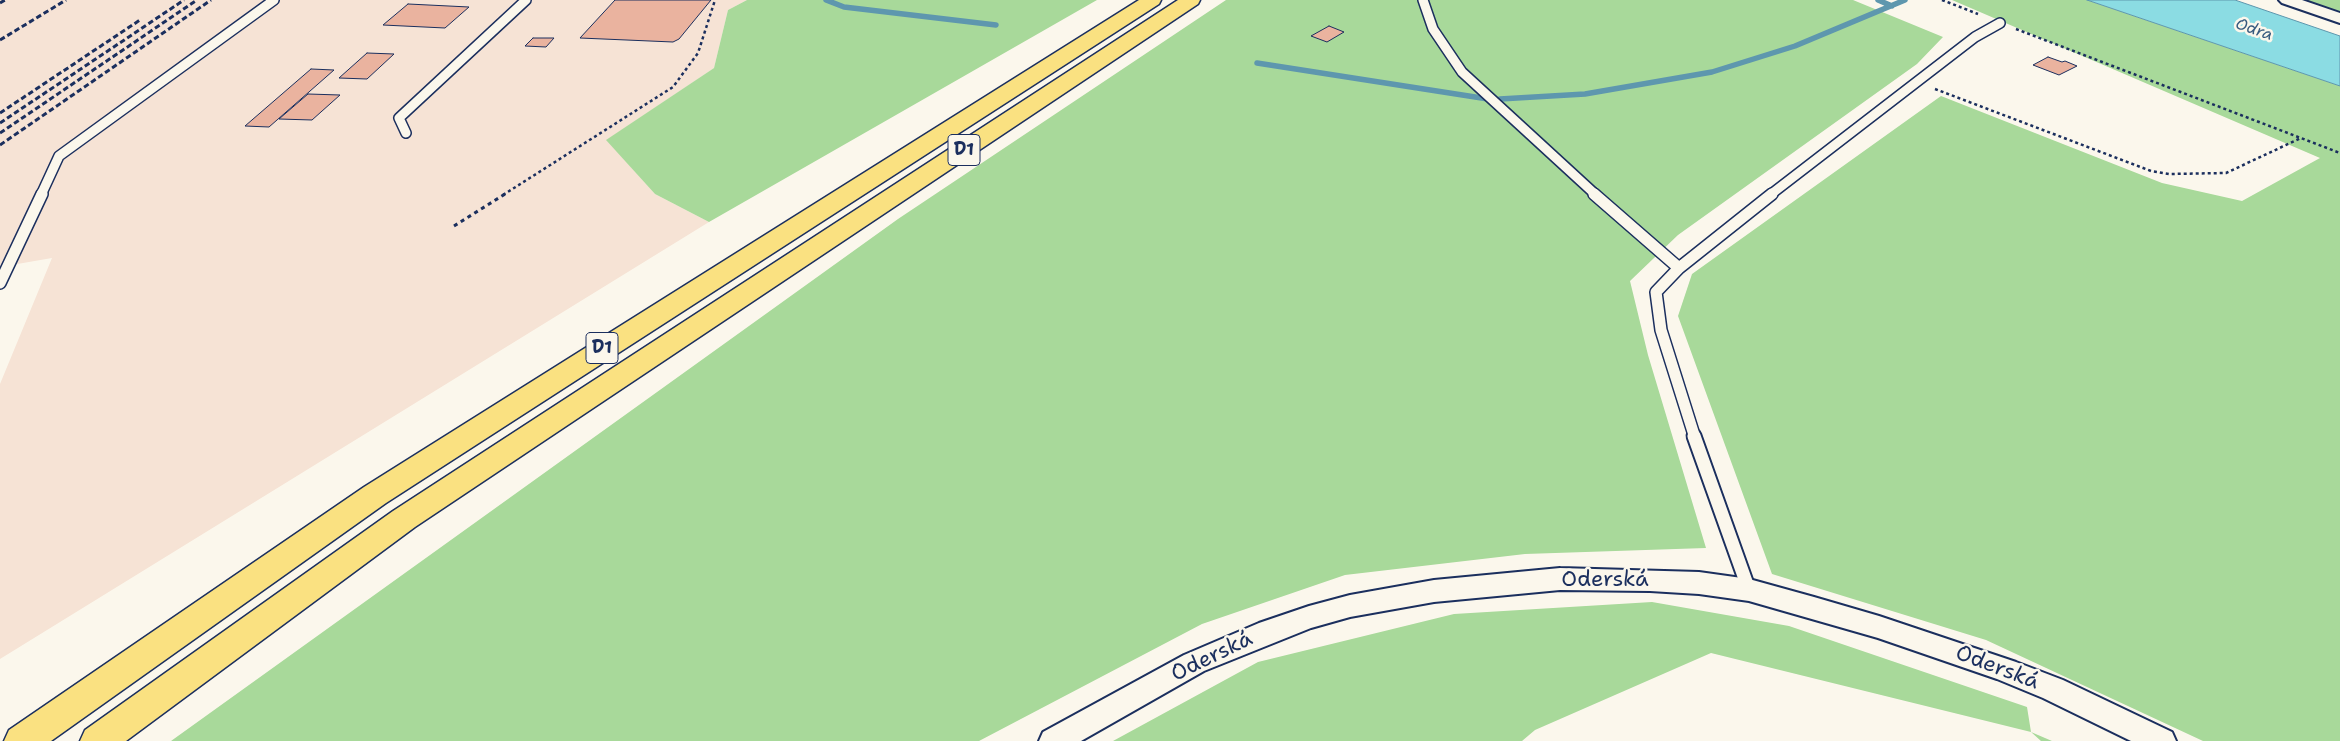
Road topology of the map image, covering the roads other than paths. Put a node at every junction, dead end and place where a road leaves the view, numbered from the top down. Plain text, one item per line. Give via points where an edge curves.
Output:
1 (274, 0) edge
2 (526, 0) edge
3 (1152, 0) edge
4 (1191, 0) edge
5 (1423, 0) edge
6 (2287, 0) edge
7 (2340, 18) edge
8 (2000, 23) road end
9 (406, 133) dead end
10 (1678, 268) junction
11 (0, 283) edge
12 (1749, 590) junction
13 (108, 733) edge
14 (22, 741) edge
15 (1054, 741) edge
16 (2161, 741) edge

1 - 11 lane via 59,156
2 - 9 lane via 399,118
3 - 14 highway, D1 via 376,495
4 - 13 highway, D1 via 412,514
5 - 10 lane via 1432,29 1462,72
6 - 7 street
8 - 10 lane via 1975,37
10 - 12 lane via 1656,292 1661,330 1691,427
12 - 15 street, Oderská via 1674,581 1560,579 1434,591 1350,606 1309,617 1228,648
12 - 16 street, Oderská via 1879,626 2006,670

